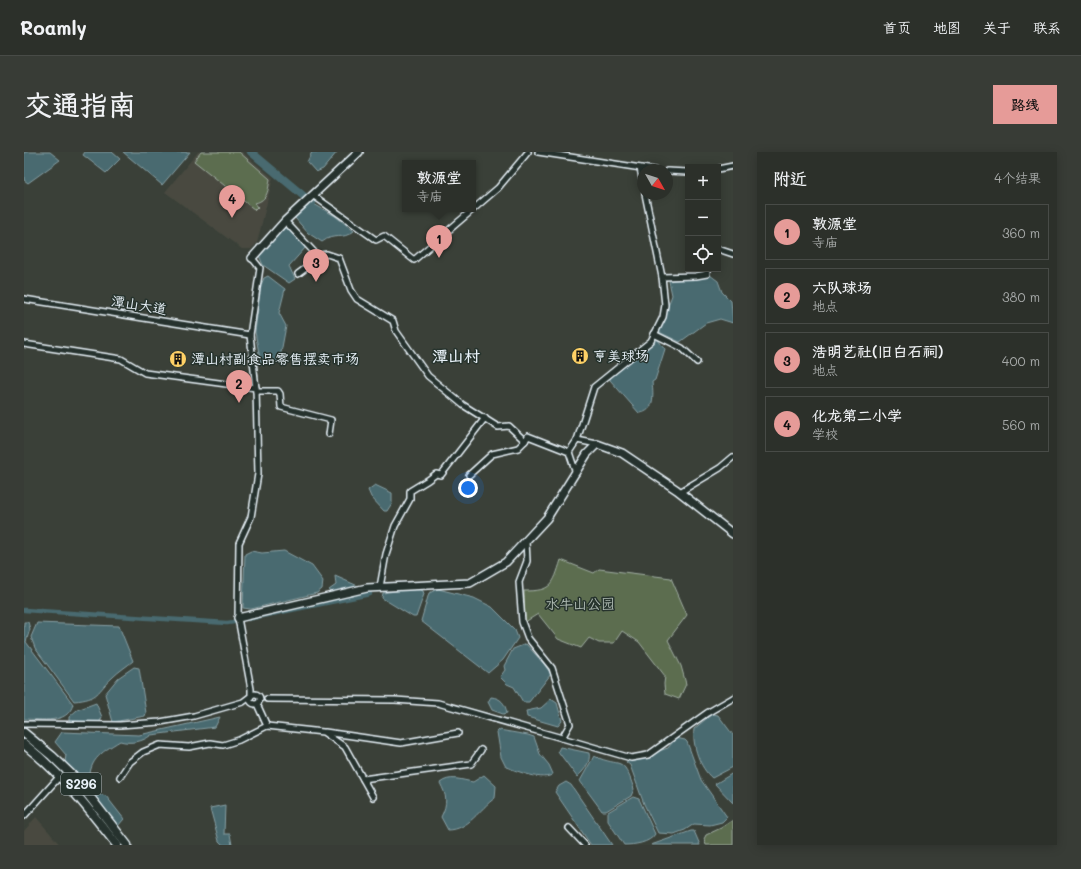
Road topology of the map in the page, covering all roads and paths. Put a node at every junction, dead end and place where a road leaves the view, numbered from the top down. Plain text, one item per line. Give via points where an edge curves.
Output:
1 (359, 152) edge
2 (528, 152) edge
3 (538, 152) edge
4 (733, 166) edge
5 (637, 168) edge
6 (721, 168) edge
7 (673, 172) edge
8 (685, 172) edge
9 (311, 199) junction
10 (646, 200) edge
11 (476, 207) edge
12 (470, 212) edge
13 (285, 222) junction
14 (721, 250) edge
15 (733, 254) edge
16 (315, 256) junction
17 (252, 258) joint
18 (707, 272) edge
19 (298, 274) dead end
20 (662, 277) junction
21 (24, 300) edge
22 (654, 334) junction
23 (250, 335) junction
24 (24, 344) edge
25 (698, 362) dead end
26 (256, 390) junction
27 (485, 418) junction
28 (329, 434) dead end
29 (577, 440) junction
30 (525, 441) junction
31 (597, 444) junction
32 (569, 452) junction
33 (733, 456) edge
34 (576, 473) junction
35 (469, 475) dead end
36 (680, 492) junction
37 (733, 534) edge
38 (526, 541) junction
39 (380, 587) junction
40 (238, 618) junction
41 (251, 689) junction
42 (258, 695) junction
43 (251, 696) junction
44 (733, 698) edge
45 (267, 699) junction
46 (243, 702) junction
47 (256, 704) junction
48 (24, 724) edge
49 (267, 726) junction
50 (323, 732) junction
51 (458, 733) dead end
52 (24, 734) edge
53 (562, 738) junction
54 (24, 744) edge
55 (482, 750) dead end
56 (60, 776) junction
57 (120, 777) dead end
58 (363, 779) junction
59 (373, 797) dead end
60 (24, 816) edge
61 (569, 828) dead end
62 (117, 845) edge
63 (126, 845) edge
64 (585, 845) edge

1 - 9 street
2 - 11 street via 498,188
3 - 5 street
4 - 6 street
7 - 8 street
9 - 12 street via 376,240 384,236 414,260
9 - 13 street
10 - 20 street
13 - 16 street
13 - 17 street
14 - 15 street
16 - 19 street
16 - 27 street via 327,254 339,258 357,299 392,321 396,331 428,376 463,405
17 - 23 street via 260,268
18 - 20 street via 696,276
20 - 22 street via 666,305
21 - 23 street, 潭山大道
22 - 25 street via 682,348
22 - 29 street via 651,341 594,387
23 - 26 street
24 - 26 street via 121,358 144,373
26 - 28 street via 278,391 281,407 331,420
26 - 40 street via 258,474 251,517 239,543
27 - 30 street via 498,427 509,426
27 - 39 street via 441,475 436,474 410,491 410,499 395,526 386,554
29 - 31 street
29 - 32 street
30 - 32 street via 528,436
30 - 35 street via 518,448 492,454
31 - 34 street via 587,454
31 - 36 street via 622,453
32 - 34 street
33 - 36 street via 720,468
34 - 38 street via 546,518
36 - 37 street
38 - 39 street via 506,562 470,583
38 - 53 street via 527,560 519,582 522,622 528,638 552,668 559,684 570,724
39 - 40 street
40 - 41 street
41 - 42 street
41 - 43 street
42 - 43 street
42 - 45 street
42 - 47 street via 260,700
43 - 46 street
43 - 47 street via 250,701
44 - 53 street via 707,713 648,755 631,758
45 - 47 street
45 - 53 street via 438,703
46 - 47 street
46 - 48 street via 194,716 160,722 120,725
47 - 49 street
49 - 50 street
49 - 57 street via 223,745 210,743 160,746 143,752 130,762
50 - 51 street via 401,743
50 - 58 street via 345,747
52 - 63 main road, S296 via 76,779
54 - 56 main road, S296
55 - 58 street via 471,764
56 - 60 street
56 - 62 main road, S296
58 - 59 street
61 - 64 street

